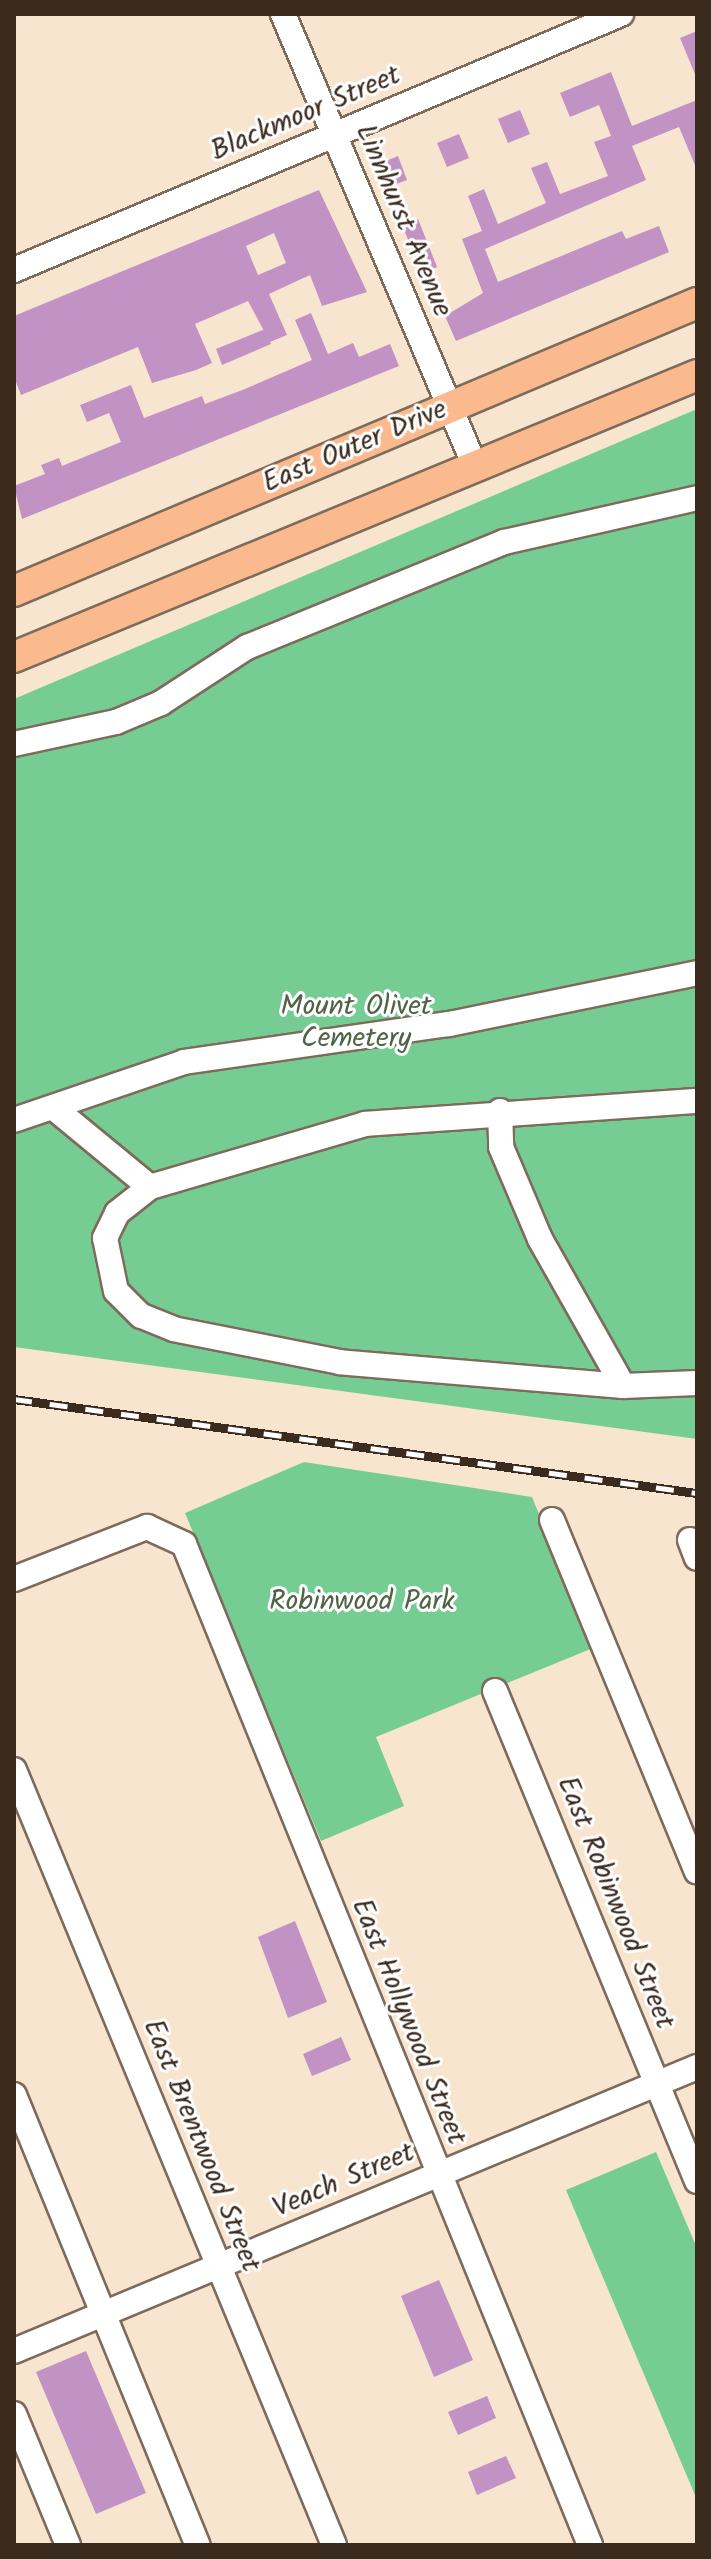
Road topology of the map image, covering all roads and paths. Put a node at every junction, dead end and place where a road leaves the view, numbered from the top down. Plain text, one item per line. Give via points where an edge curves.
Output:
1 (283, 14) edge
2 (621, 14) edge
3 (334, 135) junction
4 (14, 270) edge
5 (697, 303) edge
6 (697, 375) edge
7 (450, 407) junction
8 (476, 468) junction
9 (697, 498) edge
10 (14, 591) edge
11 (14, 657) edge
12 (14, 744) edge
13 (697, 973) edge
14 (697, 1101) edge
15 (54, 1108) junction
16 (500, 1111) junction
17 (14, 1120) edge
18 (150, 1187) junction
19 (697, 1383) edge
20 (623, 1386) junction
21 (552, 1520) dead end
22 (14, 1579) edge
23 (495, 1691) dead end
24 (14, 1770) edge
25 (697, 1871) edge
26 (697, 2067) edge
27 (657, 2083) junction
28 (14, 2095) edge
29 (437, 2174) junction
30 (697, 2181) edge
31 (218, 2266) junction
32 (102, 2314) junction
33 (14, 2351) edge
34 (14, 2414) edge
35 (68, 2545) edge
36 (198, 2545) edge
37 (334, 2545) edge
38 (590, 2545) edge

1 - 3 street, Linnhurst Avenue
2 - 3 street, Blackmoor Street
3 - 4 street, Blackmoor Street
3 - 7 street, Linnhurst Avenue
5 - 7 main road, East Outer Drive
6 - 8 main road
7 - 8 street, Linnhurst Avenue
7 - 10 main road, East Outer Drive
8 - 11 main road
9 - 12 street via 504,542 247,647 131,716
13 - 15 street via 449,1024 184,1062
14 - 16 street
15 - 17 street
15 - 18 street
16 - 18 street via 365,1124
16 - 20 street via 501,1147 540,1239
18 - 20 street via 117,1213 104,1257 116,1291 158,1324 340,1362
19 - 20 street
21 - 25 street
22 - 29 street, East Hollywood Street via 136,1530 162,1530 184,1544
23 - 27 street, East Robinwood Street
24 - 31 street, East Brentwood Street
26 - 27 street, Veach Street
27 - 29 street, Veach Street
27 - 30 street, East Robinwood Street
28 - 32 street
29 - 31 street, Veach Street
29 - 38 street, East Hollywood Street
31 - 32 street, Veach Street
31 - 37 street, East Brentwood Street
32 - 33 street, Veach Street
32 - 36 street
34 - 35 street

